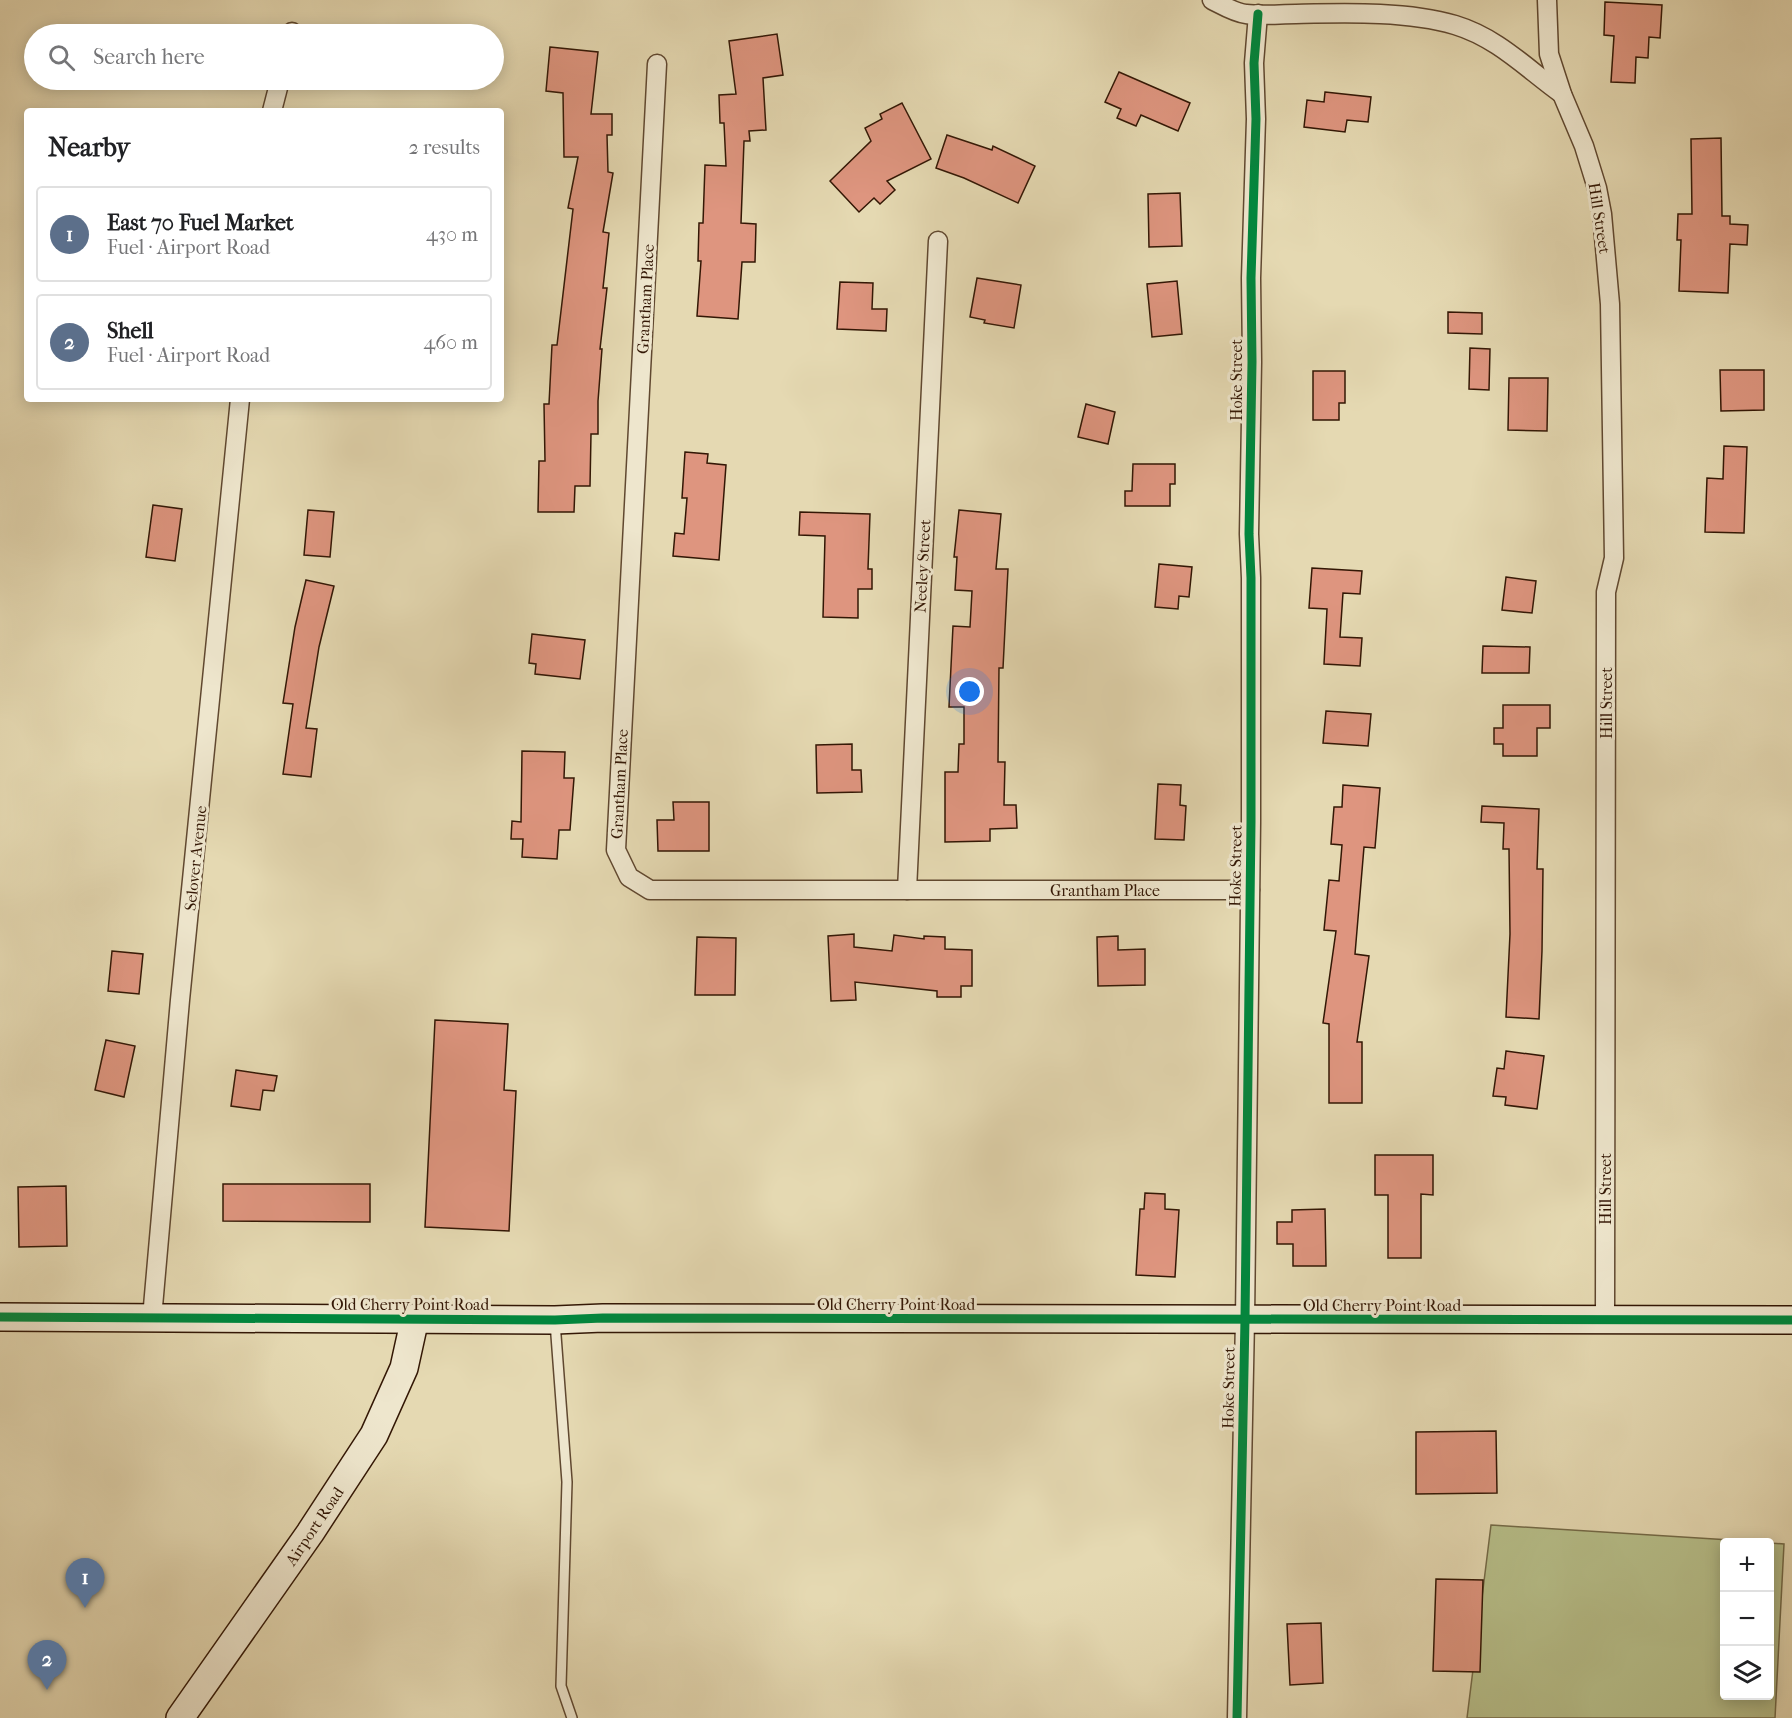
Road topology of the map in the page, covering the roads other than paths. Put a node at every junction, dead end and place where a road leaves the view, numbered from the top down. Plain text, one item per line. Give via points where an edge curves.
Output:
1 (1212, 0) edge
2 (1547, 0) edge
3 (1258, 14) junction
4 (657, 64) dead end
5 (277, 90) edge
6 (1562, 94) junction
7 (273, 108) edge
8 (938, 241) dead end
9 (240, 402) edge
10 (907, 890) junction
11 (1250, 890) junction
12 (0, 1317) edge
13 (152, 1318) junction
14 (415, 1318) junction
15 (1245, 1319) junction
16 (555, 1320) junction
17 (1605, 1320) junction
18 (1792, 1320) edge
19 (180, 1718) edge
20 (572, 1718) edge
21 (1237, 1718) edge

1 - 3 street via 1244,14
2 - 6 street, Hill Street via 1549,54
3 - 6 street via 1382,15 1453,24 1510,53
3 - 11 street, Hoke Street via 1251,278
4 - 10 street, Grantham Place via 616,850 629,878 650,890
5 - 7 street
6 - 17 street, Hill Street via 1597,188 1610,304 1614,558 1606,592
8 - 10 street, Neeley Street
9 - 13 street, Selover Avenue
10 - 11 street, Grantham Place
11 - 15 street, Hoke Street
12 - 13 street, Old Cherry Point Road
13 - 14 street, Old Cherry Point Road
14 - 16 street, Old Cherry Point Road
14 - 19 street, Airport Road via 404,1368 374,1436
15 - 16 street, Old Cherry Point Road
15 - 17 street, Old Cherry Point Road
15 - 21 street, Hoke Street
16 - 20 lane via 567,1482 561,1686
17 - 18 street, Old Cherry Point Road

